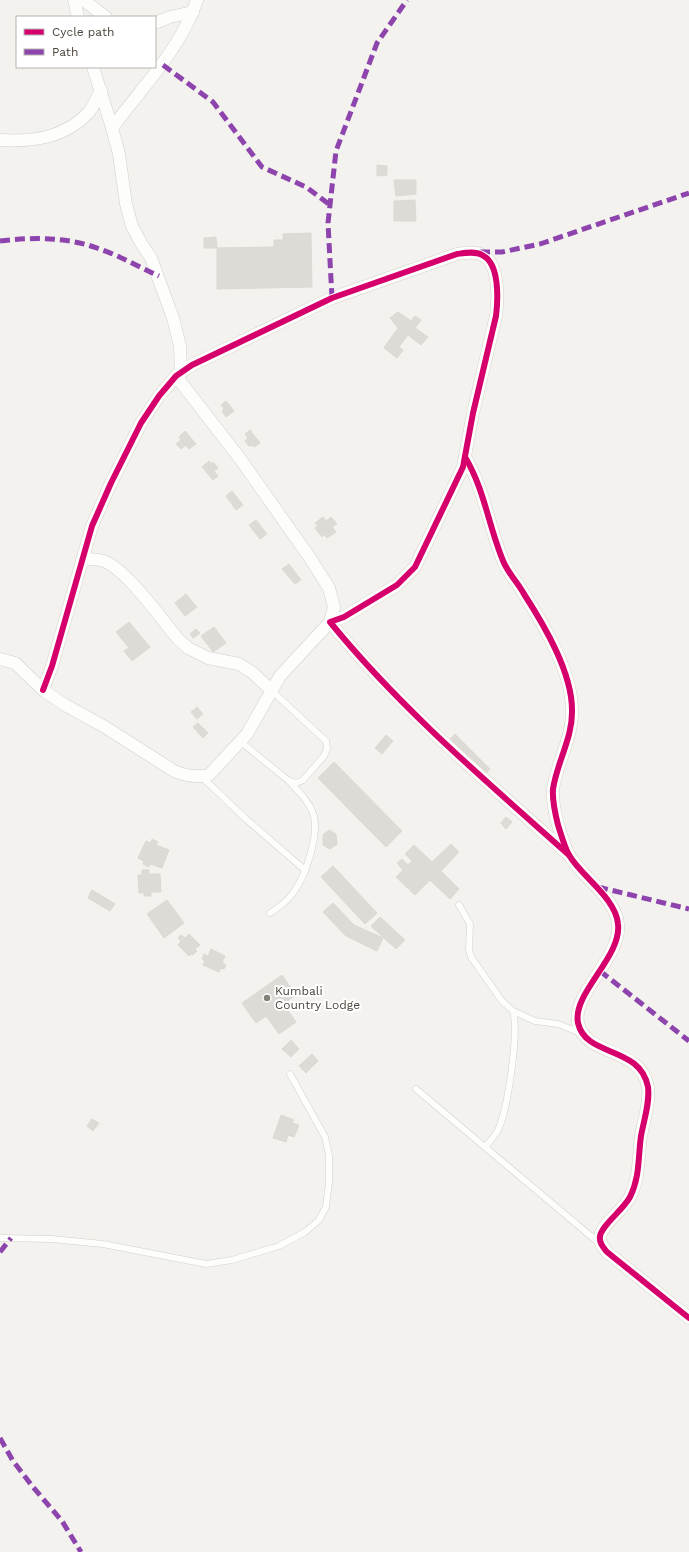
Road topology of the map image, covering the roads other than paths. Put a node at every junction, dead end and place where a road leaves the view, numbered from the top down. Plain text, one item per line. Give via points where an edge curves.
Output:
1 (74, 0) edge
2 (83, 0) edge
3 (197, 0) edge
4 (193, 12) junction
5 (78, 16) edge
6 (105, 16) edge
7 (156, 23) edge
8 (93, 68) edge
9 (101, 90) junction
10 (112, 128) junction
11 (0, 140) edge
12 (178, 374) junction
13 (465, 457) junction
14 (82, 560) junction
15 (330, 622) junction
16 (1, 657) edge
17 (43, 690) junction
18 (272, 692) junction
19 (240, 742) junction
20 (202, 777) junction
21 (289, 781) junction
22 (569, 855) junction
23 (305, 870) junction
24 (459, 905) dead end
25 (270, 913) dead end
26 (513, 1011) junction
27 (582, 1033) junction
28 (290, 1074) dead end
29 (416, 1089) dead end
30 (485, 1147) junction
31 (0, 1238) edge
32 (600, 1244) junction
33 (689, 1318) edge

1 - 5 street
2 - 6 street
3 - 4 street
4 - 7 street
4 - 10 street via 180,40 163,65
8 - 9 street
9 - 10 street
9 - 11 street via 89,111 70,127 49,138
10 - 12 street via 132,226 151,258 171,311 180,346
12 - 13 street via 244,339 332,298 450,256 472,252 482,255 490,262 498,302
12 - 14 street via 158,396 141,423 92,526
12 - 15 street via 310,558 332,597 334,607
13 - 15 street via 460,477 415,567 397,585 344,617
13 - 22 street via 478,481 506,566 557,654 571,693 571,727 553,789 553,806
14 - 17 street
14 - 18 street via 96,559 111,565 188,648 208,658 239,664 253,673
15 - 18 street via 280,676
15 - 22 street via 362,661 442,741
16 - 17 street via 16,662
17 - 20 street via 174,771 186,776
18 - 19 street
18 - 21 lane via 326,741 327,749 324,756 303,780
19 - 20 street via 209,775
19 - 21 lane
20 - 23 lane
21 - 23 lane via 305,798 316,825
22 - 27 street via 609,903 618,920 619,934 613,950 580,1006 578,1019
23 - 25 lane via 294,891 282,906
24 - 26 lane via 470,924 471,957 502,1001
26 - 27 lane via 535,1021 558,1024
26 - 30 lane via 516,1021 513,1057 503,1116 497,1131
27 - 32 street via 592,1043 634,1062 647,1082 648,1092 639,1173 635,1186 622,1210 602,1231
28 - 31 lane via 325,1137 329,1156 326,1207 319,1220 305,1232 279,1246 232,1260 206,1264 103,1244 52,1239
29 - 30 lane
30 - 32 lane
32 - 33 street

